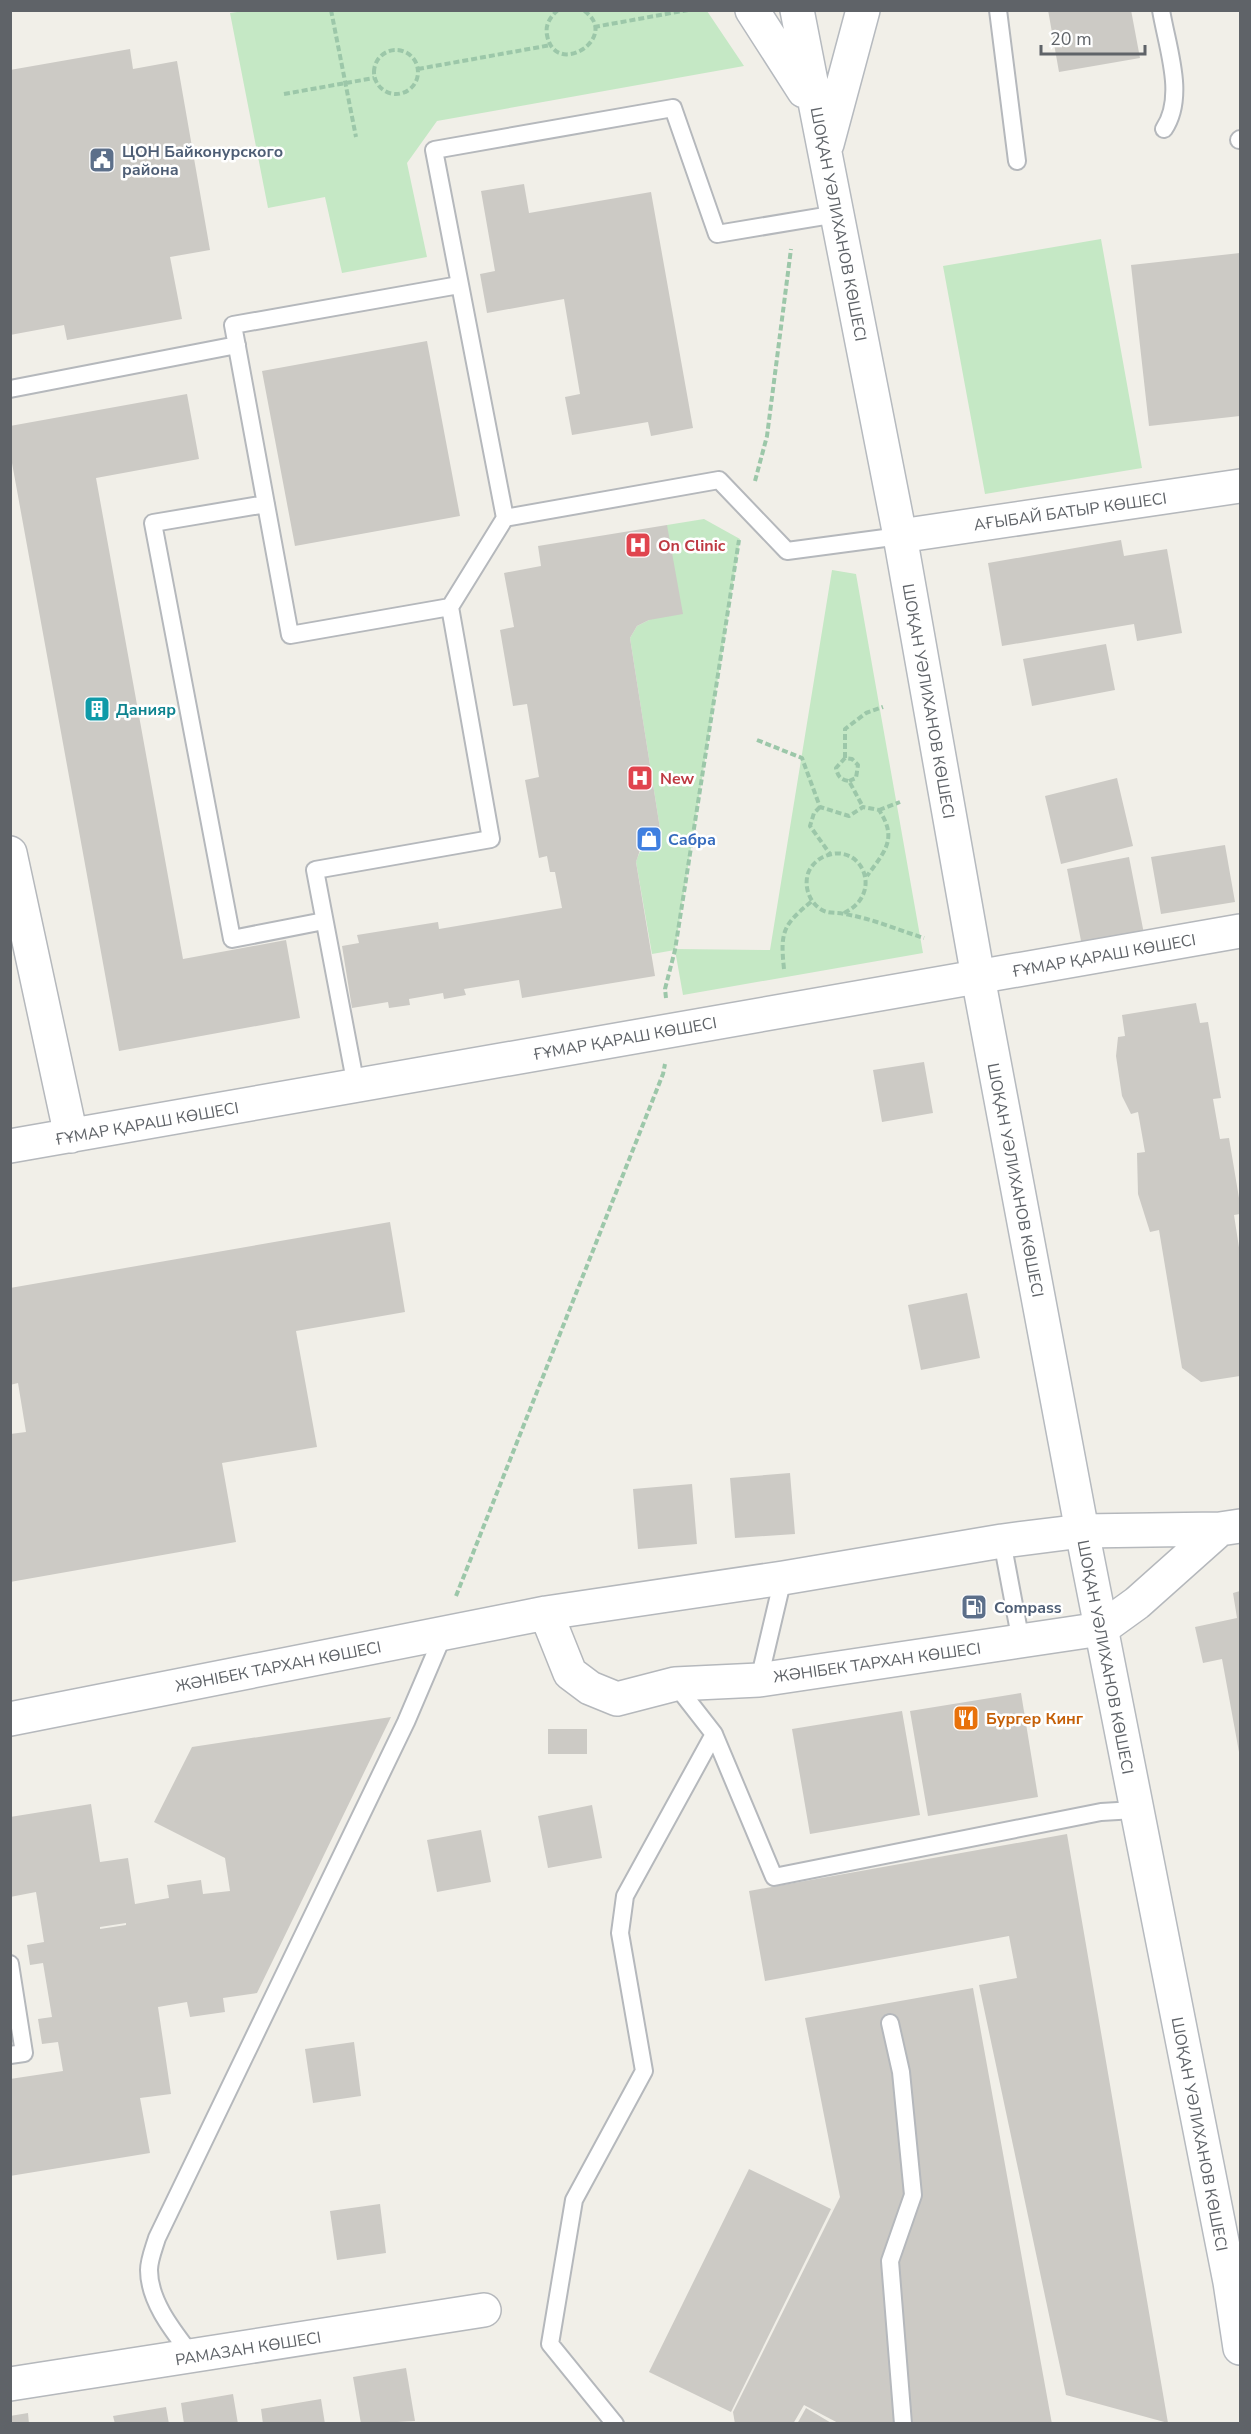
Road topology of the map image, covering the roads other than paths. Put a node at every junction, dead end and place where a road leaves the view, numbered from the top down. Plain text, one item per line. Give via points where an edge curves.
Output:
1 (752, 10) edge
2 (797, 10) edge
3 (863, 10) edge
4 (998, 10) edge
5 (1161, 10) edge
6 (817, 114) junction
7 (1164, 129) dead end
8 (824, 151) junction
9 (1017, 161) dead end
10 (837, 214) junction
11 (459, 285) junction
12 (237, 345) junction
13 (10, 389) edge
14 (1240, 486) edge
15 (266, 504) junction
16 (505, 518) junction
17 (900, 536) junction
18 (450, 607) junction
19 (10, 853) edge
20 (324, 921) junction
21 (1240, 931) edge
22 (978, 977) junction
23 (356, 1086) junction
24 (71, 1136) junction
25 (10, 1146) edge
26 (1230, 1528) edge
27 (1082, 1531) junction
28 (1002, 1541) junction
29 (783, 1578) junction
30 (546, 1613) junction
31 (1101, 1629) junction
32 (444, 1634) junction
33 (1021, 1642) junction
34 (759, 1680) junction
35 (675, 1684) junction
36 (10, 1719) edge
37 (714, 1734) junction
38 (1135, 1810) junction
39 (10, 1964) edge
40 (890, 2023) dead end
41 (10, 2055) edge
42 (1235, 2281) edge
43 (484, 2310) dead end
44 (1240, 2348) edge
45 (192, 2356) junction
46 (10, 2384) edge
47 (615, 2424) edge
48 (903, 2424) edge

1 - 6 street
2 - 6 street, ШОҚАН УӘЛИХАНОВ КӨШЕСІ
3 - 8 street
4 - 9 lane
5 - 7 lane via 1175,98 1173,115
6 - 8 street, ШОҚАН УӘЛИХАНОВ КӨШЕСІ
8 - 10 street, ШОҚАН УӘЛИХАНОВ КӨШЕСІ
10 - 11 lane via 717,234 673,108 434,150
10 - 17 street, ШОҚАН УӘЛИХАНОВ КӨШЕСІ
11 - 12 lane via 233,325
11 - 16 lane
12 - 13 lane
12 - 15 lane
14 - 17 street, АҒЫБАЙ БАТЫР КӨШЕСІ
15 - 18 lane via 290,635
15 - 20 lane via 153,523 232,939
16 - 17 lane via 719,480 788,551
16 - 18 lane
17 - 22 street, ШОҚАН УӘЛИХАНОВ КӨШЕСІ
18 - 20 lane via 491,839 315,870
19 - 24 street
20 - 23 lane
21 - 22 street, ҒҰМАР ҚАРАШ КӨШЕСІ
22 - 23 street, ҒҰМАР ҚАРАШ КӨШЕСІ
22 - 27 street, ШОҚАН УӘЛИХАНОВ КӨШЕСІ
23 - 24 street, ҒҰМАР ҚАРАШ КӨШЕСІ
24 - 25 street, ҒҰМАР ҚАРАШ КӨШЕСІ
26 - 27 street, ЖӘНІБЕК ТАРХАН КӨШЕСІ
26 - 31 street, ЖӘНІБЕК ТАРХАН КӨШЕСІ
27 - 28 street, ЖӘНІБЕК ТАРХАН КӨШЕСІ
27 - 31 street, ШОҚАН УӘЛИХАНОВ КӨШЕСІ
28 - 29 street, ЖӘНІБЕК ТАРХАН КӨШЕСІ
28 - 33 lane
29 - 30 street, ЖӘНІБЕК ТАРХАН КӨШЕСІ
29 - 34 lane
30 - 32 street, ЖӘНІБЕК ТАРХАН КӨШЕСІ
30 - 35 street, ЖӘНІБЕК ТАРХАН КӨШЕСІ via 570,1673 590,1688 617,1699
31 - 33 street, ЖӘНІБЕК ТАРХАН КӨШЕСІ
31 - 38 street, ШОҚАН УӘЛИХАНОВ КӨШЕСІ
32 - 36 street, ЖӘНІБЕК ТАРХАН КӨШЕСІ
32 - 45 lane via 406,1722 157,2238 149,2270 156,2298 168,2324
33 - 34 street, ЖӘНІБЕК ТАРХАН КӨШЕСІ
34 - 35 street, ЖӘНІБЕК ТАРХАН КӨШЕСІ
35 - 37 lane
37 - 38 lane via 774,1877 1101,1812
37 - 47 lane via 625,1896 620,1933 644,2071 574,2200 550,2344
38 - 42 street, ШОҚАН УӘЛИХАНОВ КӨШЕСІ
39 - 41 lane via 24,2053
40 - 48 lane via 901,2072 913,2195 890,2261
42 - 44 street, ШОҚАН УӘЛИХАНОВ КӨШЕСІ
43 - 45 street, РАМАЗАН КӨШЕСІ
45 - 46 street, РАМАЗАН КӨШЕСІ

